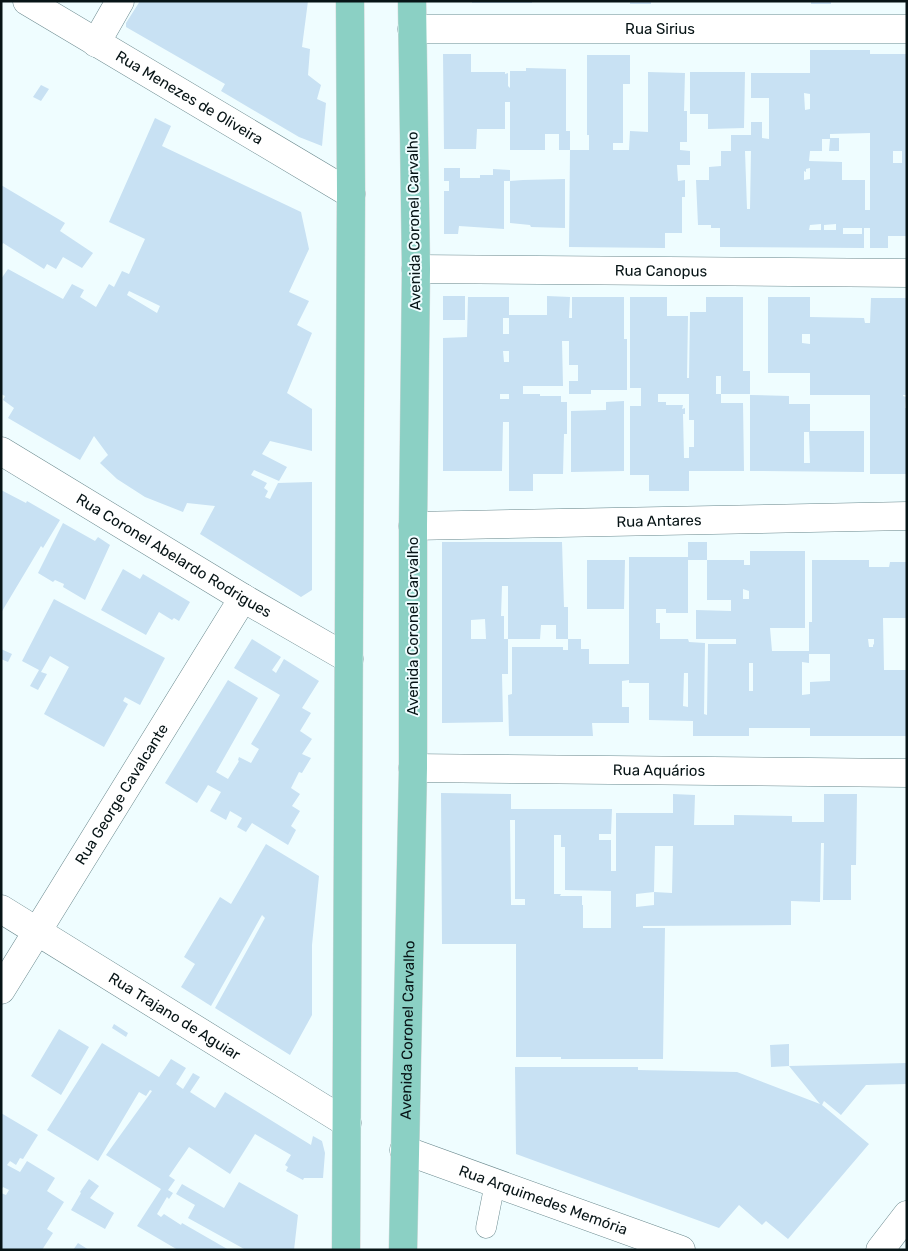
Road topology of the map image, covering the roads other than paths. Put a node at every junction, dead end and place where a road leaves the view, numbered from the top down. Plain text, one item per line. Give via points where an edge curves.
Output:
1 (27, 1) edge
2 (120, 1) edge
3 (350, 1) edge
4 (412, 1) edge
5 (412, 29) junction
6 (907, 29) edge
7 (96, 43) junction
8 (351, 194) junction
9 (416, 269) junction
10 (907, 273) edge
11 (1, 451) edge
12 (907, 516) edge
13 (412, 526) junction
14 (243, 598) junction
15 (349, 660) junction
16 (413, 768) junction
17 (907, 773) edge
18 (1, 909) edge
19 (38, 931) junction
20 (1, 990) edge
21 (347, 1123) junction
22 (404, 1150) junction
23 (495, 1183) junction
24 (907, 1215) edge
25 (486, 1228) dead end
26 (346, 1250) edge
27 (404, 1250) edge
28 (681, 1250) edge
29 (880, 1250) edge

1 - 7 street, Rua Menezes de Oliveira
2 - 7 street
3 - 8 main road
4 - 5 main road, Avenida Coronel Carvalho
5 - 6 street, Rua Sirius
5 - 9 main road, Avenida Coronel Carvalho
7 - 8 street, Rua Menezes de Oliveira
8 - 15 main road
9 - 10 street, Rua Canopus
9 - 13 main road, Avenida Coronel Carvalho
11 - 14 street, Rua Coronel Abelardo Rodrigues
12 - 13 street, Rua Antares
13 - 16 main road, Avenida Coronel Carvalho
14 - 15 street, Rua Coronel Abelardo Rodrigues
14 - 19 street, Rua George Cavalcante
15 - 21 main road
16 - 17 street, Rua Aquários
16 - 22 main road, Avenida Coronel Carvalho
18 - 19 street, Rua Trajano de Aguiar
19 - 20 street, Rua George Cavalcante
19 - 21 street, Rua Trajano de Aguiar
21 - 26 main road
22 - 23 street, Rua Arquimedes Memória
22 - 27 main road, Avenida Coronel Carvalho
23 - 25 lane
23 - 28 street, Rua Arquimedes Memória
24 - 29 street

